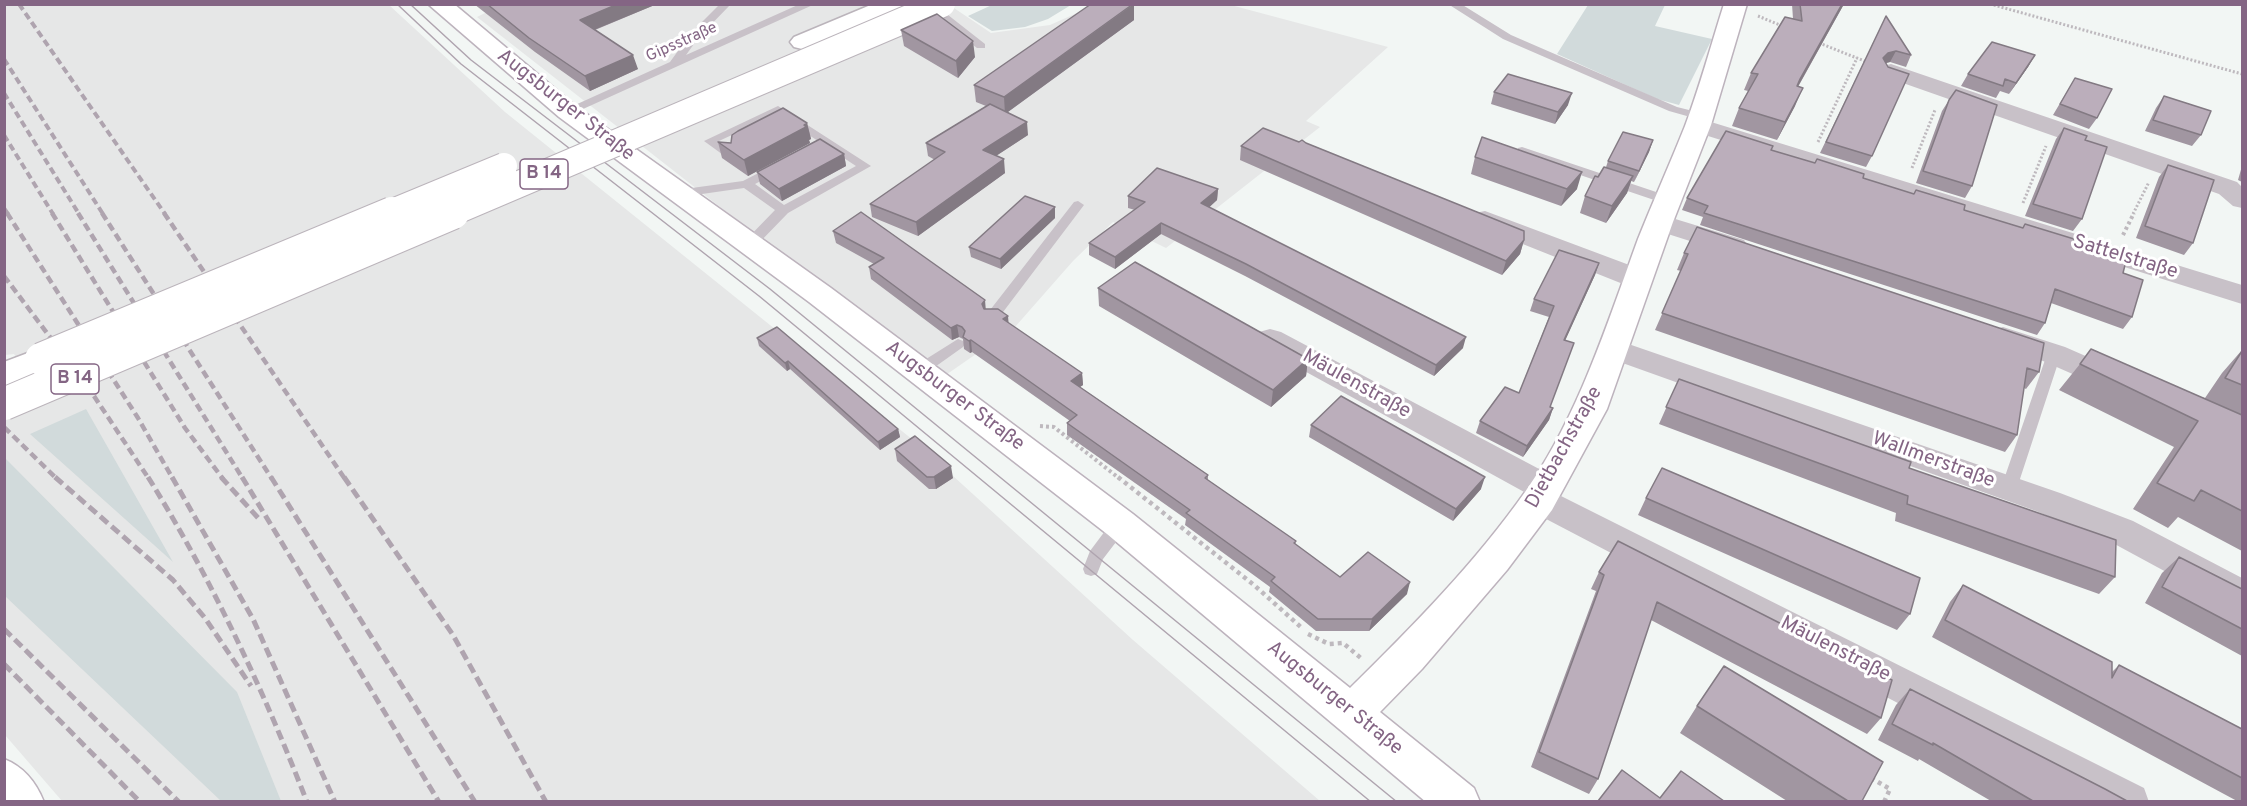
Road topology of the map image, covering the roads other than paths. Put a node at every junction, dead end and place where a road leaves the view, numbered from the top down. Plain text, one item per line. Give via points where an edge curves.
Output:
1 (439, 4) edge
2 (726, 4) edge
3 (810, 4) edge
4 (894, 4) edge
5 (927, 4) edge
6 (942, 4) edge
7 (1453, 4) edge
8 (1735, 7) edge
9 (981, 46) dead end
10 (673, 66) junction
11 (1890, 71) edge
12 (568, 112) junction
13 (1699, 120) junction
14 (829, 140) junction
15 (1508, 146) edge
16 (810, 150) edge
17 (730, 154) edge
18 (790, 160) edge
19 (746, 184) junction
20 (681, 194) junction
21 (2242, 200) edge
22 (1078, 206) dead end
23 (783, 210) junction
24 (1465, 211) edge
25 (1663, 211) junction
26 (750, 244) junction
27 (1762, 256) edge
28 (1638, 279) junction
29 (2240, 285) edge
30 (992, 317) edge
31 (1250, 328) edge
32 (1976, 328) edge
33 (146, 344) junction
34 (958, 344) dead end
35 (1614, 349) junction
36 (2054, 354) junction
37 (920, 370) junction
38 (4, 373) edge
39 (2138, 391) edge
40 (4, 404) edge
41 (4, 415) edge
42 (2009, 488) junction
43 (1543, 494) junction
44 (1120, 524) junction
45 (1091, 569) dead end
46 (2242, 595) edge
47 (1352, 712) junction
48 (1459, 801) edge
49 (2129, 801) edge

1 - 12 main road, Augsburger Straße
2 - 10 lane via 695,35
3 - 10 lane, Gipsstraße
4 - 38 main road, B 14, bridge
5 - 9 lane
6 - 33 main road, B 14, bridge
7 - 13 lane via 1507,37
8 - 13 main road, Dietbachstraße
10 - 12 lane, Gipsstraße
11 - 21 street via 2228,188
12 - 20 main road, Augsburger Straße
13 - 25 main road, Dietbachstraße
13 - 29 street, Sattelstraße via 2113,254
14 - 16 lane
14 - 17 lane via 778,109 710,141
14 - 23 lane via 865,166
15 - 25 lane
18 - 19 lane via 757,172
19 - 20 lane
19 - 23 lane
20 - 26 main road, Augsburger Straße
22 - 30 lane
23 - 26 lane
24 - 28 street
25 - 27 street
25 - 28 main road, Dietbachstraße
26 - 37 main road, Augsburger Straße
28 - 35 main road, Dietbachstraße
31 - 43 street, Mäulenstraße
32 - 36 street
33 - 40 main road, B 14, bridge
33 - 41 main road, B 14, bridge
34 - 37 lane
35 - 42 street, Wallmerstraße
35 - 43 main road, Dietbachstraße via 1590,409
36 - 39 street
36 - 42 lane
37 - 44 main road, Augsburger Straße
42 - 46 street, Wallmerstraße via 2121,531
43 - 47 main road, Dietbachstraße via 1494,559
43 - 49 street, Mäulenstraße
44 - 45 lane
44 - 47 main road, Augsburger Straße
47 - 48 main road, Augsburger Straße

